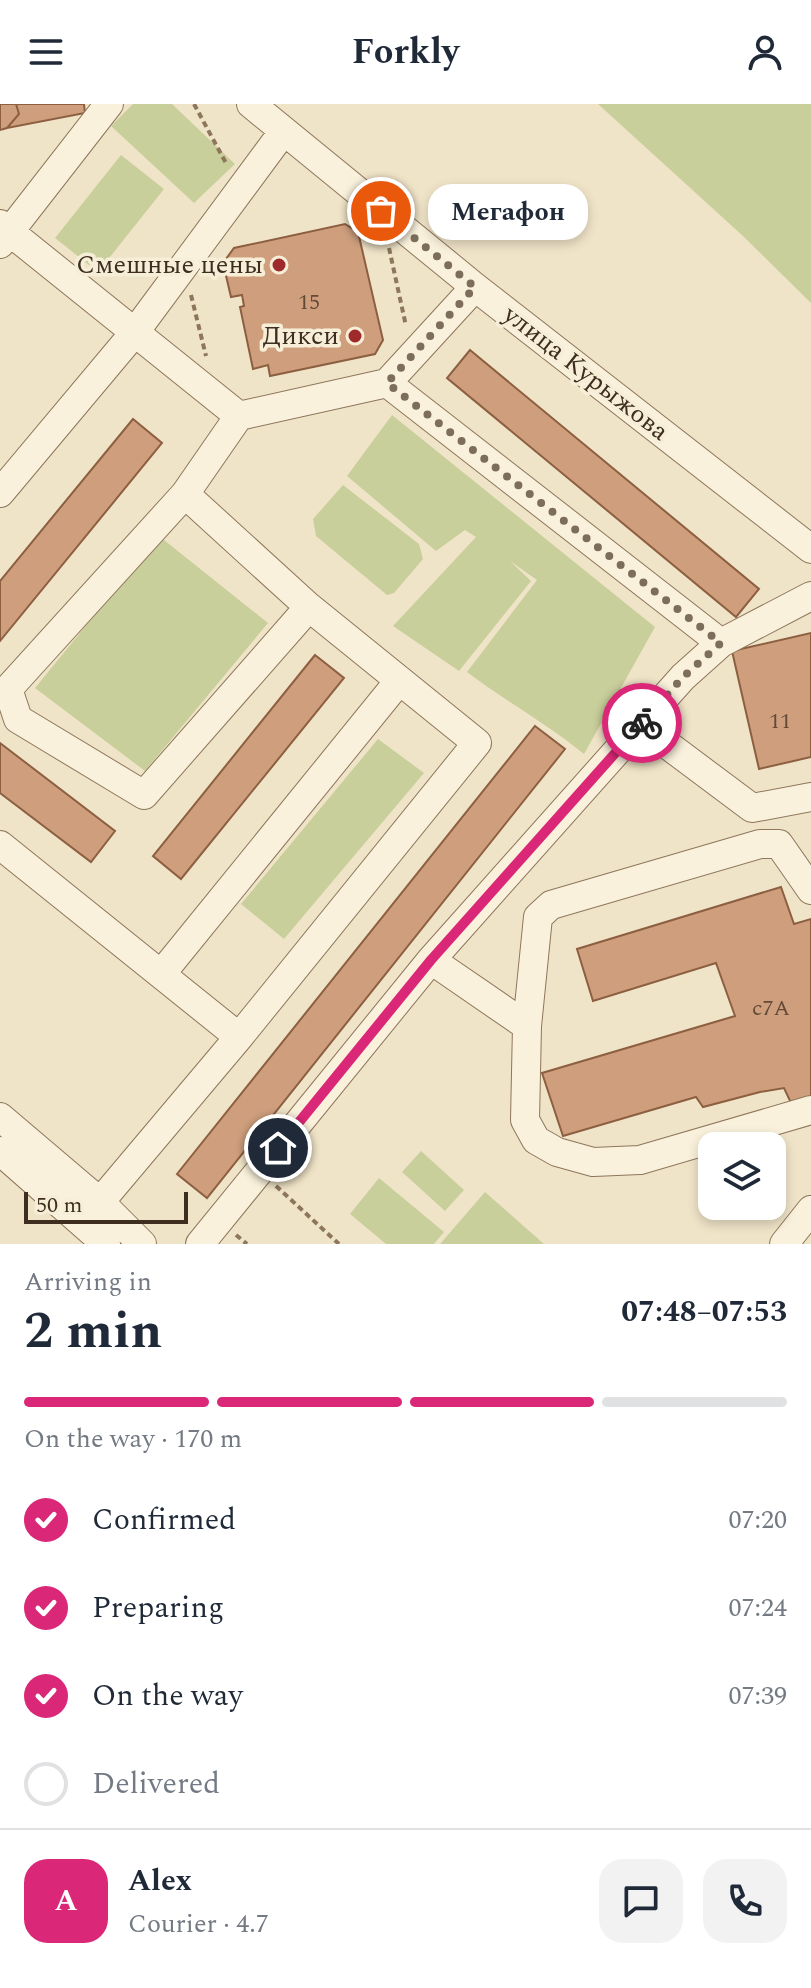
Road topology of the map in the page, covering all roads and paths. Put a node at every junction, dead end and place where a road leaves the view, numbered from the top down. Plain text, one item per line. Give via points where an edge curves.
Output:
1 (109, 104) edge
2 (194, 104) edge
3 (251, 104) edge
4 (283, 132) junction
5 (240, 190) junction
6 (381, 211) junction
7 (3, 233) edge
8 (185, 265) junction
9 (475, 287) junction
10 (135, 332) junction
11 (413, 355) junction
12 (387, 383) junction
13 (215, 397) junction
14 (239, 416) junction
15 (0, 493) edge
16 (185, 494) junction
17 (811, 549) edge
18 (811, 596) edge
19 (309, 607) junction
20 (721, 643) junction
21 (399, 681) junction
22 (641, 725) junction
23 (811, 797) edge
24 (0, 845) edge
25 (811, 890) edge
26 (431, 960) junction
27 (162, 973) junction
28 (527, 1026) junction
29 (239, 1037) junction
30 (811, 1110) edge
31 (0, 1117) edge
32 (0, 1151) edge
33 (259, 1171) junction
34 (100, 1202) junction
35 (811, 1210) edge
36 (106, 1244) edge
37 (142, 1244) edge
38 (200, 1244) edge
39 (339, 1244) edge
40 (784, 1244) edge

1 - 7 street
2 - 5 path
3 - 4 street, улица Курыжова
4 - 5 street
4 - 6 street, улица Курыжова
5 - 8 street
6 - 9 street, улица Курыжова
6 - 11 path
7 - 10 street
8 - 10 street
8 - 13 path
9 - 11 street
9 - 17 street, улица Курыжова
10 - 13 street
10 - 15 street
11 - 12 street
12 - 14 street
12 - 20 street
13 - 14 street
14 - 16 street
16 - 19 street
16 - 19 street via 8,689 18,719 144,795
18 - 20 street
19 - 21 street
20 - 22 street
21 - 27 street
21 - 29 street via 477,743
22 - 23 street via 752,808
22 - 26 street
24 - 27 street
25 - 28 street via 779,844 760,844 551,905 538,917
26 - 28 street
26 - 33 street
27 - 29 street
28 - 30 street via 525,1120 536,1140 557,1152 593,1162 640,1160
29 - 34 street
31 - 34 street
32 - 36 street
33 - 38 street
33 - 39 path
34 - 37 street
35 - 40 street

